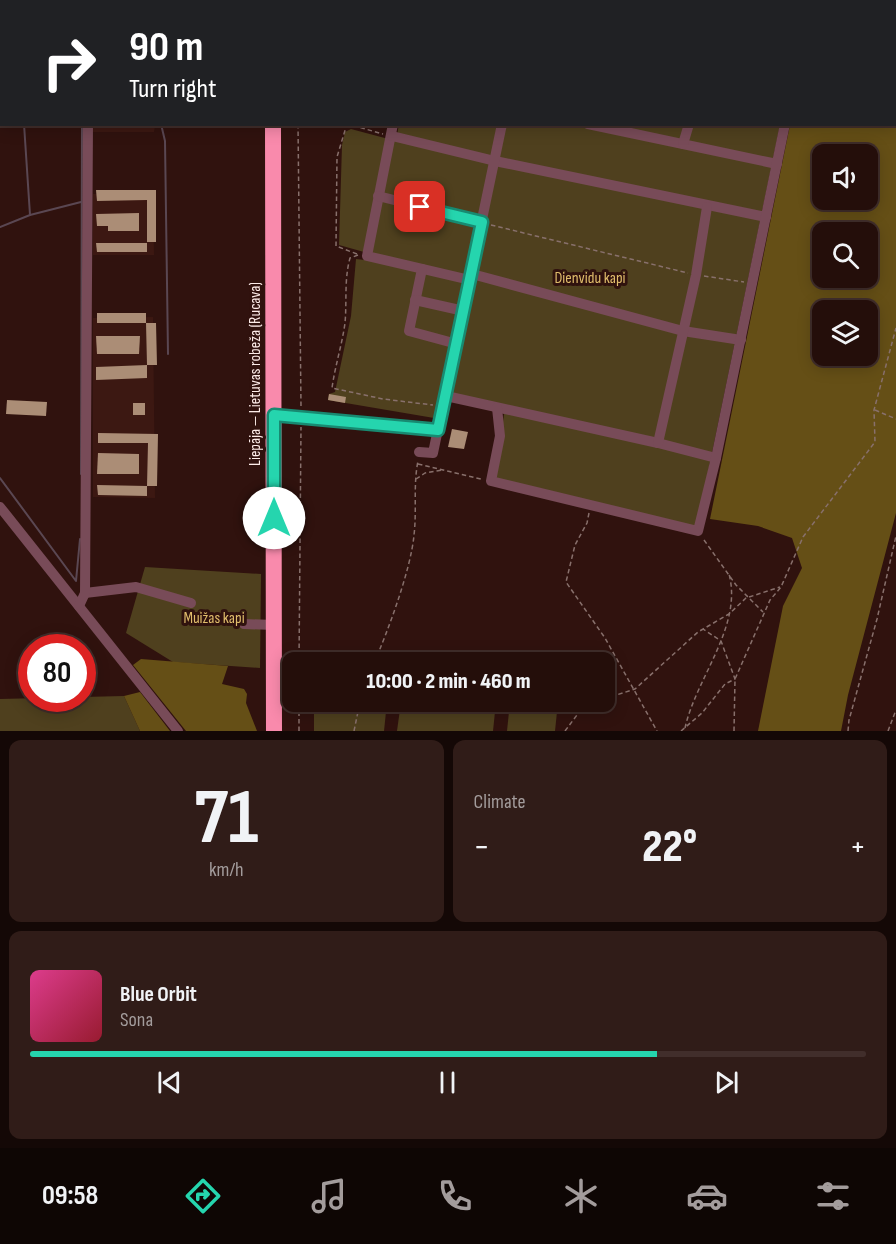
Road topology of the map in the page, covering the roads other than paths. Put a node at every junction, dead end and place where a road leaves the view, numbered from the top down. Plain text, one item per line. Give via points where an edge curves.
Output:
1 (87, 126) edge
2 (273, 126) edge
3 (502, 126) edge
4 (598, 126) edge
5 (688, 126) edge
6 (785, 126) edge
7 (392, 130) edge
8 (683, 144) junction
9 (495, 161) junction
10 (777, 164) junction
11 (378, 196) junction
12 (707, 207) junction
13 (766, 217) junction
14 (482, 222) junction
15 (423, 269) junction
16 (471, 277) junction
17 (416, 300) junction
18 (464, 311) junction
19 (683, 331) junction
20 (741, 340) junction
21 (457, 344) junction
22 (445, 401) junction
23 (497, 408) junction
24 (274, 415) junction
25 (438, 430) junction
26 (658, 443) junction
27 (418, 458) road end
28 (716, 459) junction
29 (0, 507) edge
30 (85, 593) junction
31 (191, 603) dead end
32 (79, 606) junction
33 (244, 624) dead end
34 (274, 625) junction
35 (178, 731) edge
36 (274, 731) edge

1 - 30 street
2 - 24 highway, Liepāja — Lietuvas robeža (Rucava)
3 - 9 street
4 - 8 street
5 - 8 street
6 - 10 street
7 - 9 street
7 - 11 street
8 - 10 street
9 - 12 street
9 - 14 street
10 - 13 street
11 - 14 street
11 - 15 street via 367,256
12 - 13 street
12 - 19 street
13 - 20 street
14 - 16 street
15 - 16 street
15 - 17 street
16 - 18 street
16 - 19 street
17 - 18 street
17 - 21 street via 408,331
18 - 21 street
19 - 20 street
19 - 26 street
20 - 28 street
21 - 22 street
22 - 23 street
22 - 25 street
23 - 26 street
23 - 28 street via 500,436 491,481 590,506 698,531
24 - 25 street
24 - 34 highway, Liepāja — Lietuvas robeža (Rucava)
25 - 27 street via 433,453
26 - 28 street
29 - 32 street
30 - 31 street via 136,586
30 - 32 street
32 - 35 street
33 - 34 street
34 - 36 highway, Liepāja — Lietuvas robeža (Rucava)

